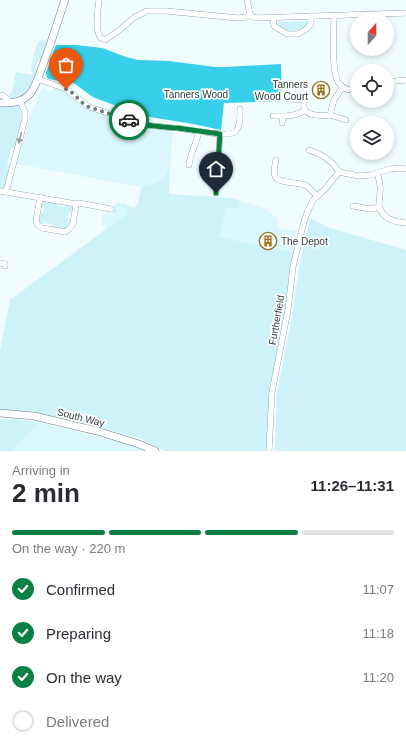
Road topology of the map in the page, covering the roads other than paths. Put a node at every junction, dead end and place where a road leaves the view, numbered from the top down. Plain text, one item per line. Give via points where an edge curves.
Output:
1 (65, 0) edge
2 (99, 0) edge
3 (247, 0) edge
4 (406, 13) edge
5 (250, 14) junction
6 (311, 16) junction
7 (334, 16) junction
8 (273, 18) junction
9 (38, 79) junction
10 (406, 80) edge
11 (394, 81) edge
12 (343, 87) junction
13 (350, 90) edge
14 (0, 95) edge
15 (290, 99) dead end
16 (20, 101) junction
17 (0, 103) edge
18 (11, 103) junction
19 (240, 109) dead end
20 (305, 110) junction
21 (330, 115) junction
22 (273, 116) dead end
23 (283, 116) junction
24 (346, 120) dead end
25 (282, 123) dead end
26 (199, 131) junction
27 (220, 134) junction
28 (309, 150) dead end
29 (276, 160) dead end
30 (189, 165) dead end
31 (406, 169) edge
32 (339, 172) junction
33 (377, 173) junction
34 (3, 191) edge
35 (216, 193) dead end
36 (317, 196) junction
37 (40, 198) junction
38 (76, 204) junction
39 (353, 206) dead end
40 (380, 207) junction
41 (111, 209) dead end
42 (406, 223) edge
43 (0, 413) edge
44 (155, 451) edge
45 (269, 451) edge

1 - 9 street
2 - 5 street via 98,34 105,40 146,11 238,18
3 - 5 street
4 - 7 street
5 - 8 street via 256,18
6 - 7 street
6 - 8 street
6 - 8 street via 308,28 298,34 287,34 274,26
7 - 12 street via 335,73
9 - 16 street via 32,91
9 - 26 street via 66,89 89,107 137,123
10 - 11 street
12 - 13 street
12 - 21 street via 334,100
14 - 18 street
15 - 20 street via 304,100
16 - 18 street
16 -> 34 street via 25,119
17 - 18 street
19 - 27 street via 237,130 230,134
20 - 21 street via 323,116
20 - 23 street via 293,116
21 - 24 street
22 - 23 street
23 - 25 street
26 - 27 street
26 - 30 street
27 - 35 street
28 - 32 street via 326,158
29 - 36 street via 274,172 277,180 303,184
31 - 33 street via 390,169
32 - 33 street via 359,176
32 - 36 street, Furtherfield
33 - 40 street via 381,191
34 - 37 street
36 - 45 street, Furtherfield via 307,213 293,267 288,310 272,392
37 - 38 street
37 - 38 street via 37,224 42,228 65,232 73,224
38 - 41 street
39 - 40 street via 371,209
40 - 42 street via 389,219
43 - 44 street, South Way via 34,416 83,428

